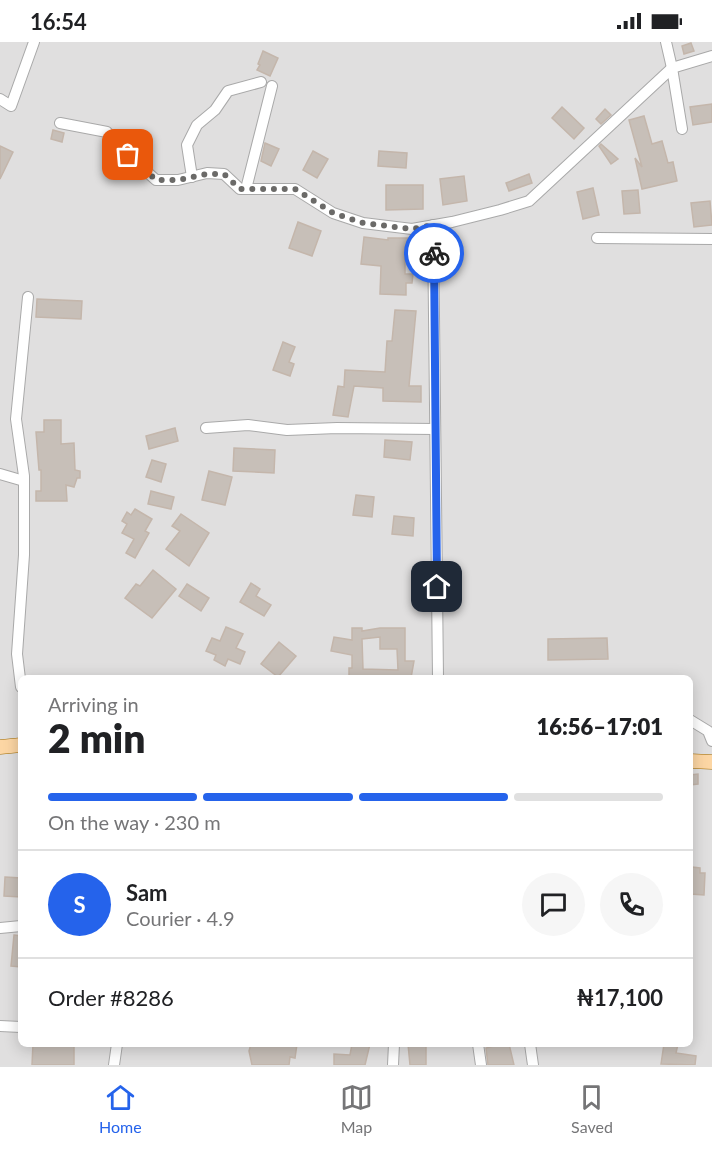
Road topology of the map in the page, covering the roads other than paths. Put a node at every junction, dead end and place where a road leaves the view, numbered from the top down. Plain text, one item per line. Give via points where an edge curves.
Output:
1 (34, 42) edge
2 (666, 42) edge
3 (712, 56) edge
4 (672, 68) junction
5 (261, 82) dead end
6 (272, 86) dead end
7 (0, 99) edge
8 (60, 123) dead end
9 (682, 129) dead end
10 (192, 177) junction
11 (246, 189) junction
12 (433, 225) junction
13 (597, 238) dead end
14 (712, 239) edge
15 (28, 297) dead end
16 (206, 428) dead end
17 (435, 429) junction
18 (0, 474) edge
19 (24, 481) junction
20 (20, 675) edge
21 (438, 675) edge
22 (693, 722) edge
23 (712, 741) edge
24 (18, 745) edge
25 (0, 747) edge
26 (693, 761) edge
27 (712, 762) edge
28 (18, 926) edge
29 (0, 928) edge
30 (0, 1026) edge
31 (18, 1027) edge
32 (117, 1047) edge
33 (394, 1047) edge
34 (478, 1047) edge
35 (530, 1047) edge
36 (114, 1065) edge
37 (393, 1065) edge
38 (481, 1065) edge
39 (533, 1065) edge

1 - 7 street via 11,106
2 - 4 street
3 - 4 street
4 - 9 street
4 - 12 street via 529,201
5 - 10 street via 228,91 215,110 197,125 187,146
6 - 11 street
8 - 10 street via 107,132 156,180
10 - 11 street via 224,174 240,189
11 - 12 street via 295,189 333,213 363,223 412,229
12 - 17 street
13 - 14 street
15 - 19 street via 16,419
16 - 17 street via 248,425 287,430
17 - 21 street
18 - 19 street
19 - 20 street via 17,654
22 - 23 street via 708,731
24 - 25 main road
26 - 27 main road
28 - 29 street
30 - 31 street
32 - 36 street
33 - 37 street
34 - 38 street
35 - 39 street

